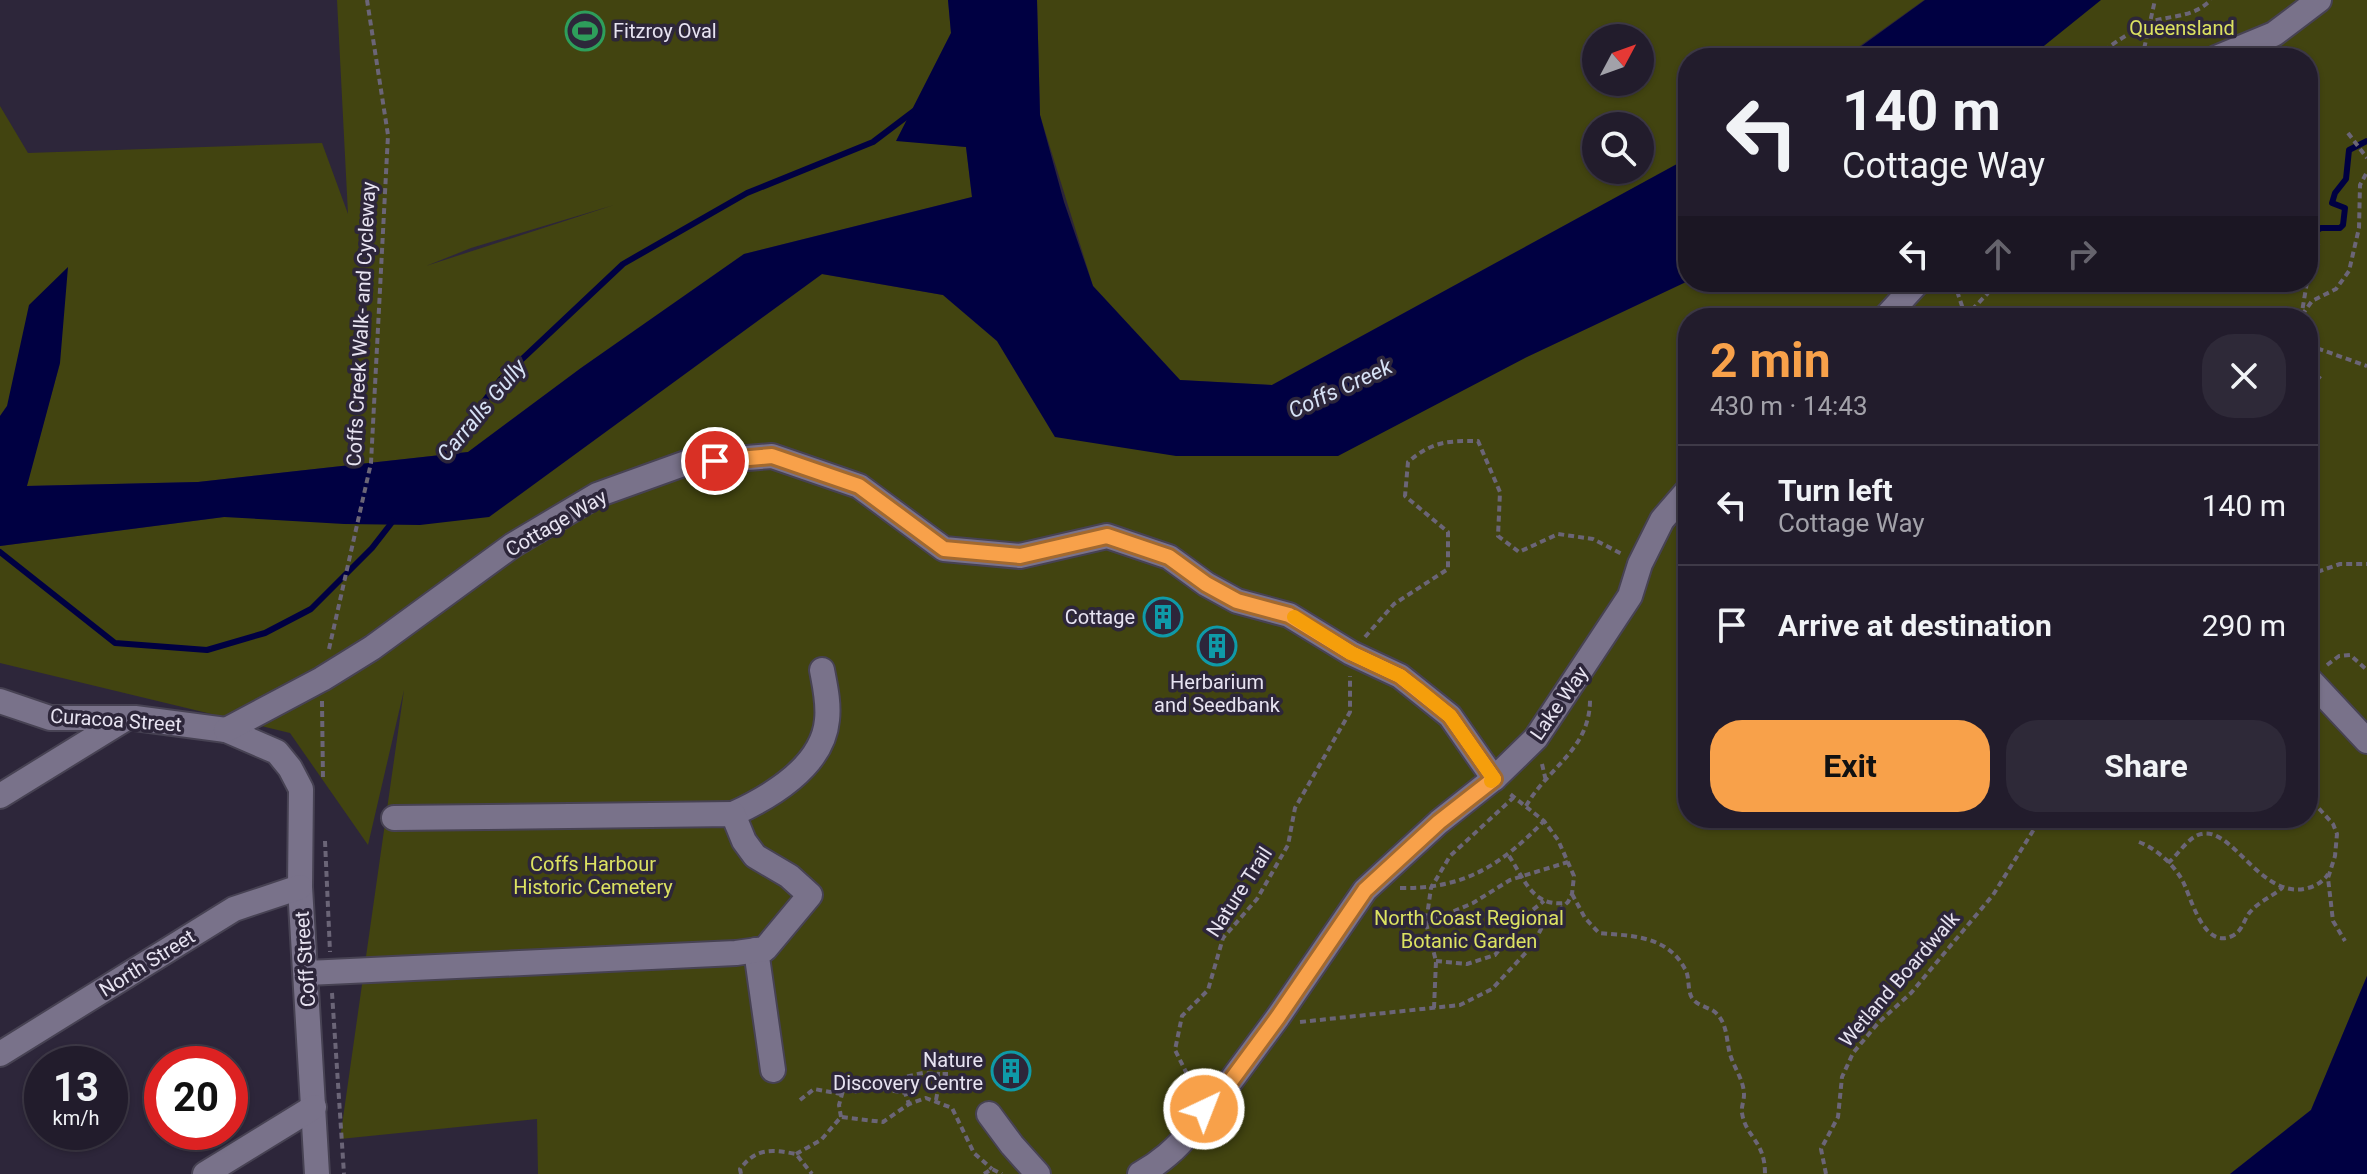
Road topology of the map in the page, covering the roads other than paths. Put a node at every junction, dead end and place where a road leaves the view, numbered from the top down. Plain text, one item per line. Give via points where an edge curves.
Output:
1 (2319, 0) edge
2 (2240, 48) edge
3 (1909, 292) edge
4 (1894, 308) edge
5 (1678, 502) edge
6 (822, 670) dead end
7 (2318, 689) edge
8 (0, 701) edge
9 (125, 719) junction
10 (226, 730) junction
11 (2367, 741) edge
12 (277, 752) joint
13 (1494, 779) junction
14 (0, 796) edge
15 (733, 814) junction
16 (394, 818) dead end
17 (300, 887) junction
18 (756, 950) junction
19 (319, 972) junction
20 (0, 1054) edge
21 (773, 1070) dead end
22 (314, 1107) junction
23 (989, 1114) dead end
24 (205, 1174) edge
25 (317, 1174) edge
26 (1038, 1174) edge
27 (1140, 1174) edge

1 - 2 street via 2274,34
3 - 4 street
5 - 13 street, Lake Way via 1662,520 1630,596 1551,717
6 - 15 street via 827,723 815,752 793,779
7 - 11 street
8 - 9 street, Curacoa Street via 50,718
9 - 10 street, Curacoa Street
9 - 14 street
10 - 12 street, Curacoa Street
10 - 13 street, Cottage Way via 322,679 513,545 597,495 686,463 772,456 859,486 944,549 1020,556 1107,536 1169,557 1237,601 1289,615 1400,676 1450,716
12 - 17 street, Coff Street via 301,789
13 - 27 street, Lake Way via 1365,890 1216,1101 1181,1141
15 - 16 street
15 - 18 street via 755,856 810,895 765,949
17 - 19 street, Coff Street
17 - 20 street, North Street via 234,909
18 - 19 street
18 - 21 street
19 - 22 street, Coff Street
22 - 24 street
22 - 25 street, Coff Street
23 - 26 street

